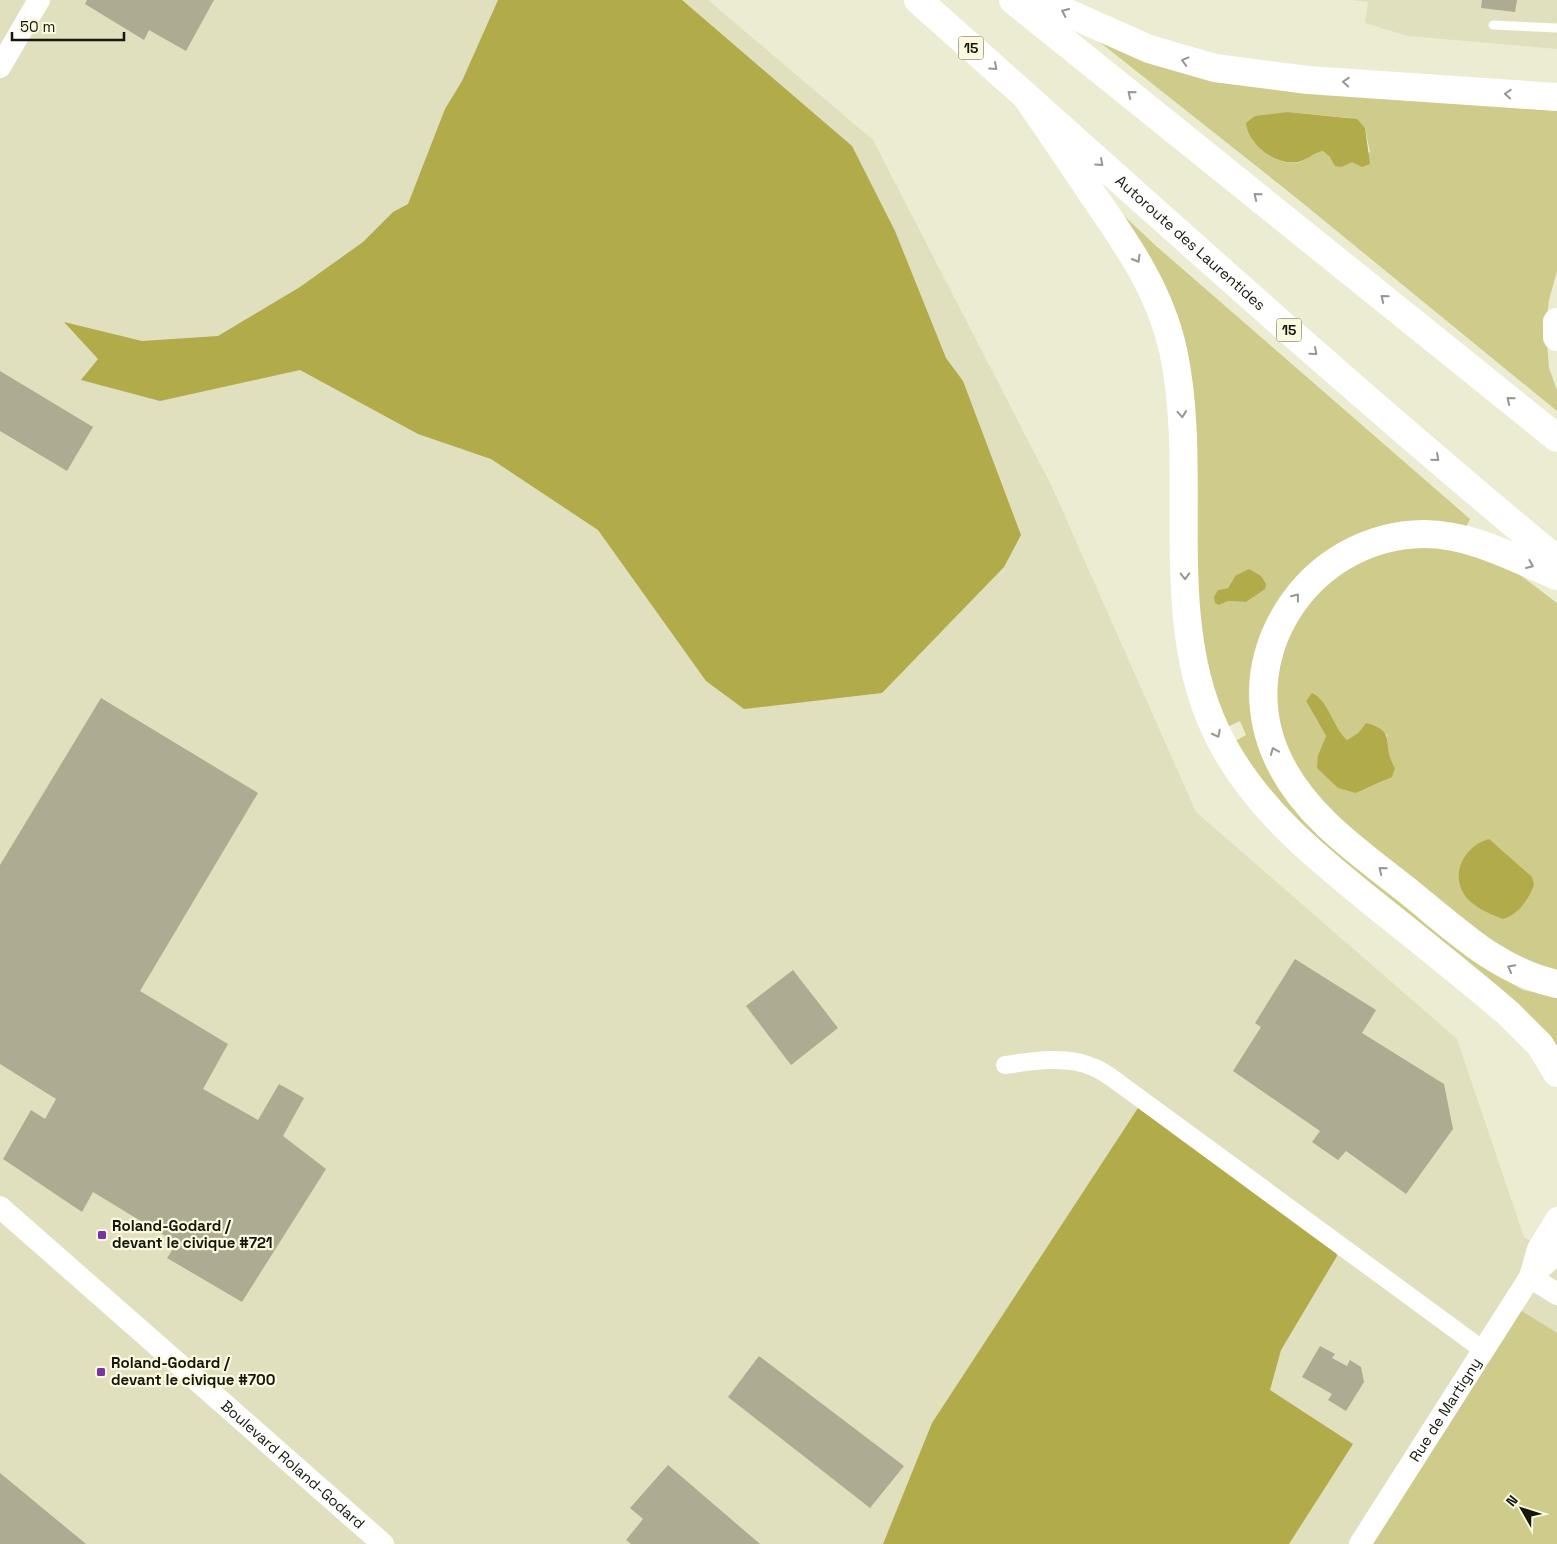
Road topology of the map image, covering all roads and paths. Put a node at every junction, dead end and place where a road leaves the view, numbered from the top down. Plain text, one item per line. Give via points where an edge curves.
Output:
1 (39, 0) edge
2 (918, 0) edge
3 (1013, 0) edge
4 (1039, 0) edge
5 (1493, 25) dead end
6 (1557, 28) edge
7 (0, 68) edge
8 (1025, 95) junction
9 (1557, 97) edge
10 (1557, 322) edge
11 (1557, 337) edge
12 (1557, 438) edge
13 (1557, 560) edge
14 (1557, 576) edge
15 (1557, 984) edge
16 (1005, 1065) dead end
17 (1557, 1072) edge
18 (0, 1207) edge
19 (1557, 1218) edge
20 (1557, 1250) edge
21 (1530, 1277) junction
22 (1557, 1294) edge
23 (1483, 1350) junction
24 (383, 1544) edge
25 (1360, 1544) edge

1 - 7 street
2 -> 8 highway, Autoroute des Laurentides / 15
12 -> 3 highway
9 -> 4 highway via 1308,80 1215,68 1149,49
5 - 6 lane
8 -> 13 highway, Autoroute des Laurentides / 15 via 1181,236 1487,503
8 -> 17 highway via 1136,258 1169,335 1183,422 1189,639 1204,701 1224,747 1254,793 1290,833 1515,1019 1545,1052
10 - 11 highway
15 -> 14 highway via 1517,972 1490,956 1321,819 1293,787 1280,763 1267,728 1264,700 1271,647 1289,607 1318,574 1360,548 1399,536 1439,534 1477,543
16 - 23 street via 1070,1061 1093,1066
18 - 24 street, Boulevard Roland-Godard
19 - 21 street, Rue de Martigny via 1538,1249
20 - 21 street, Rue de Martigny
21 - 22 street
21 - 23 street, Rue de Martigny
23 - 25 street, Rue de Martigny

